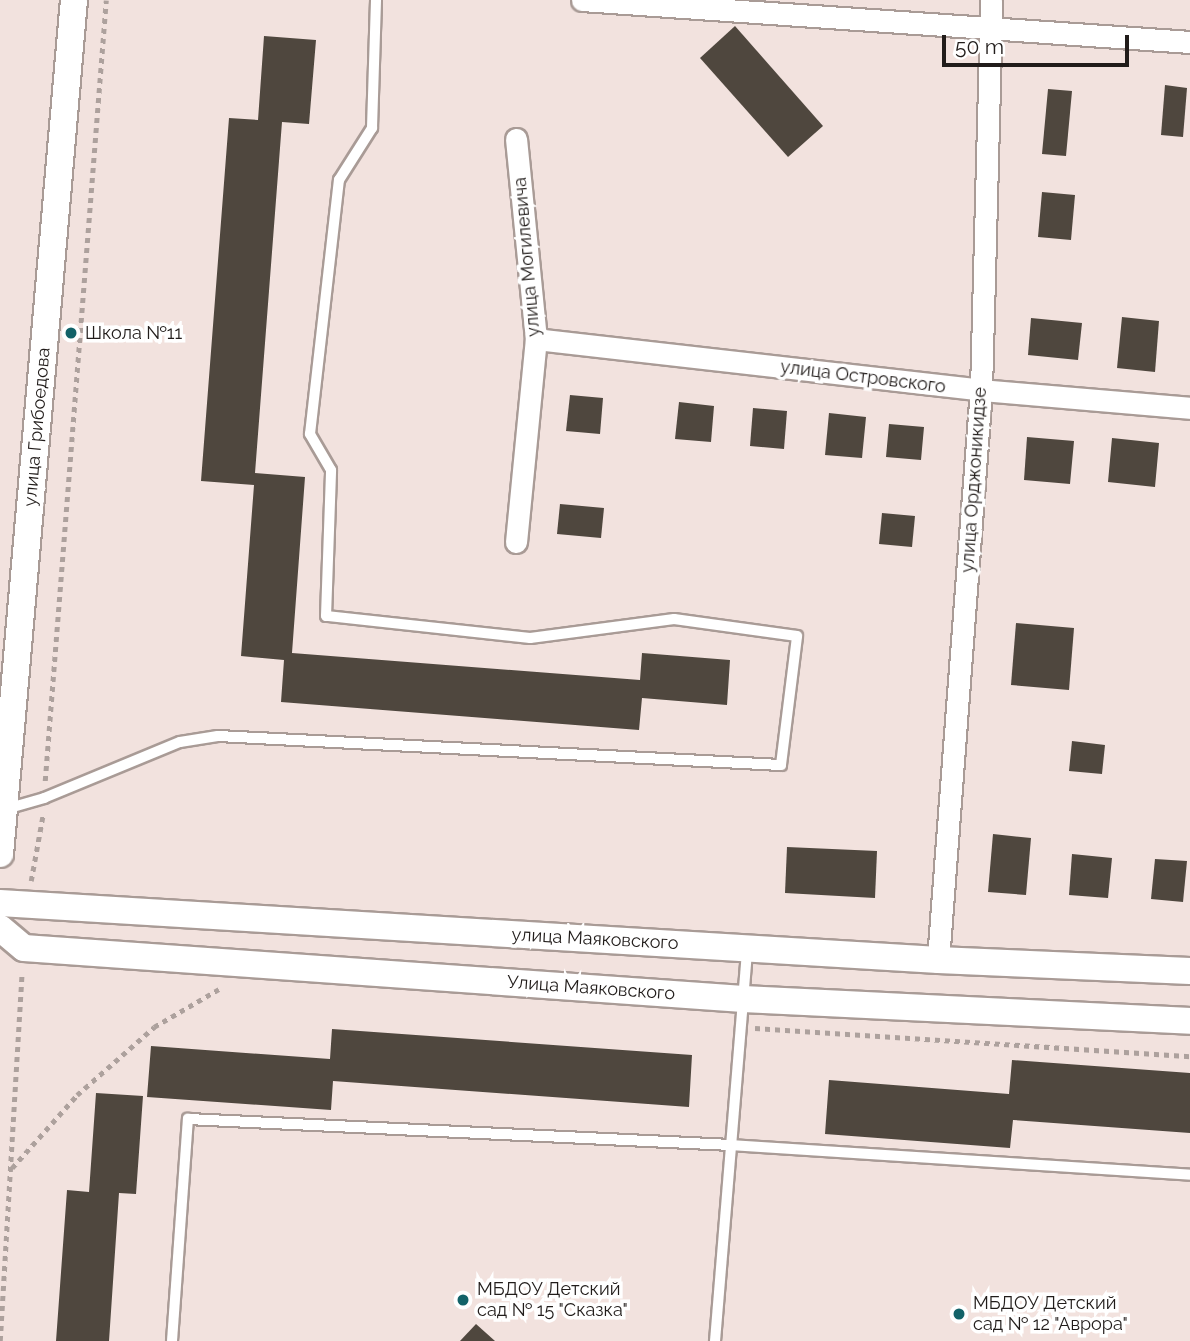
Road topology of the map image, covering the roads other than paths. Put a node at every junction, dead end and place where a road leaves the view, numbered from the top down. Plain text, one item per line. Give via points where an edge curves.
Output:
1 (74, 0) edge
2 (376, 0) edge
3 (582, 0) edge
4 (991, 0) edge
5 (988, 27) junction
6 (1190, 42) edge
7 (516, 138) dead end
8 (536, 339) junction
9 (981, 390) junction
10 (1190, 408) edge
11 (516, 542) dead end
12 (4, 810) junction
13 (0, 854) edge
14 (0, 903) edge
15 (0, 928) edge
16 (747, 948) junction
17 (938, 960) junction
18 (1190, 971) edge
19 (743, 999) junction
20 (1190, 1021) edge
21 (731, 1145) junction
22 (1190, 1175) edge
23 (172, 1341) edge
24 (715, 1341) edge

1 - 12 street, улица Грибоедова
2 - 12 lane via 372,128 339,180 310,434 331,470 327,616 530,638 674,619 797,636 781,765 218,736 180,741
3 - 5 street
4 - 5 street, улица Орджоникидзе
5 - 6 street
5 - 9 street, улица Орджоникидзе
7 - 8 street, улица Могилевича
8 - 9 street, улица Островского
8 - 11 street, улица Могилевича
9 - 10 street, улица Островского
9 - 17 street, улица Орджоникидзе
12 - 13 street, улица Грибоедова
14 - 16 street, улица Маяковского
15 - 19 street, Улица Маяковского via 24,948
16 - 17 street, улица Маяковского
16 - 19 lane
17 - 18 street, улица Маяковского
19 - 20 street, Улица Маяковского
19 - 21 lane
21 - 22 lane
21 - 23 lane via 188,1119
21 - 24 lane

